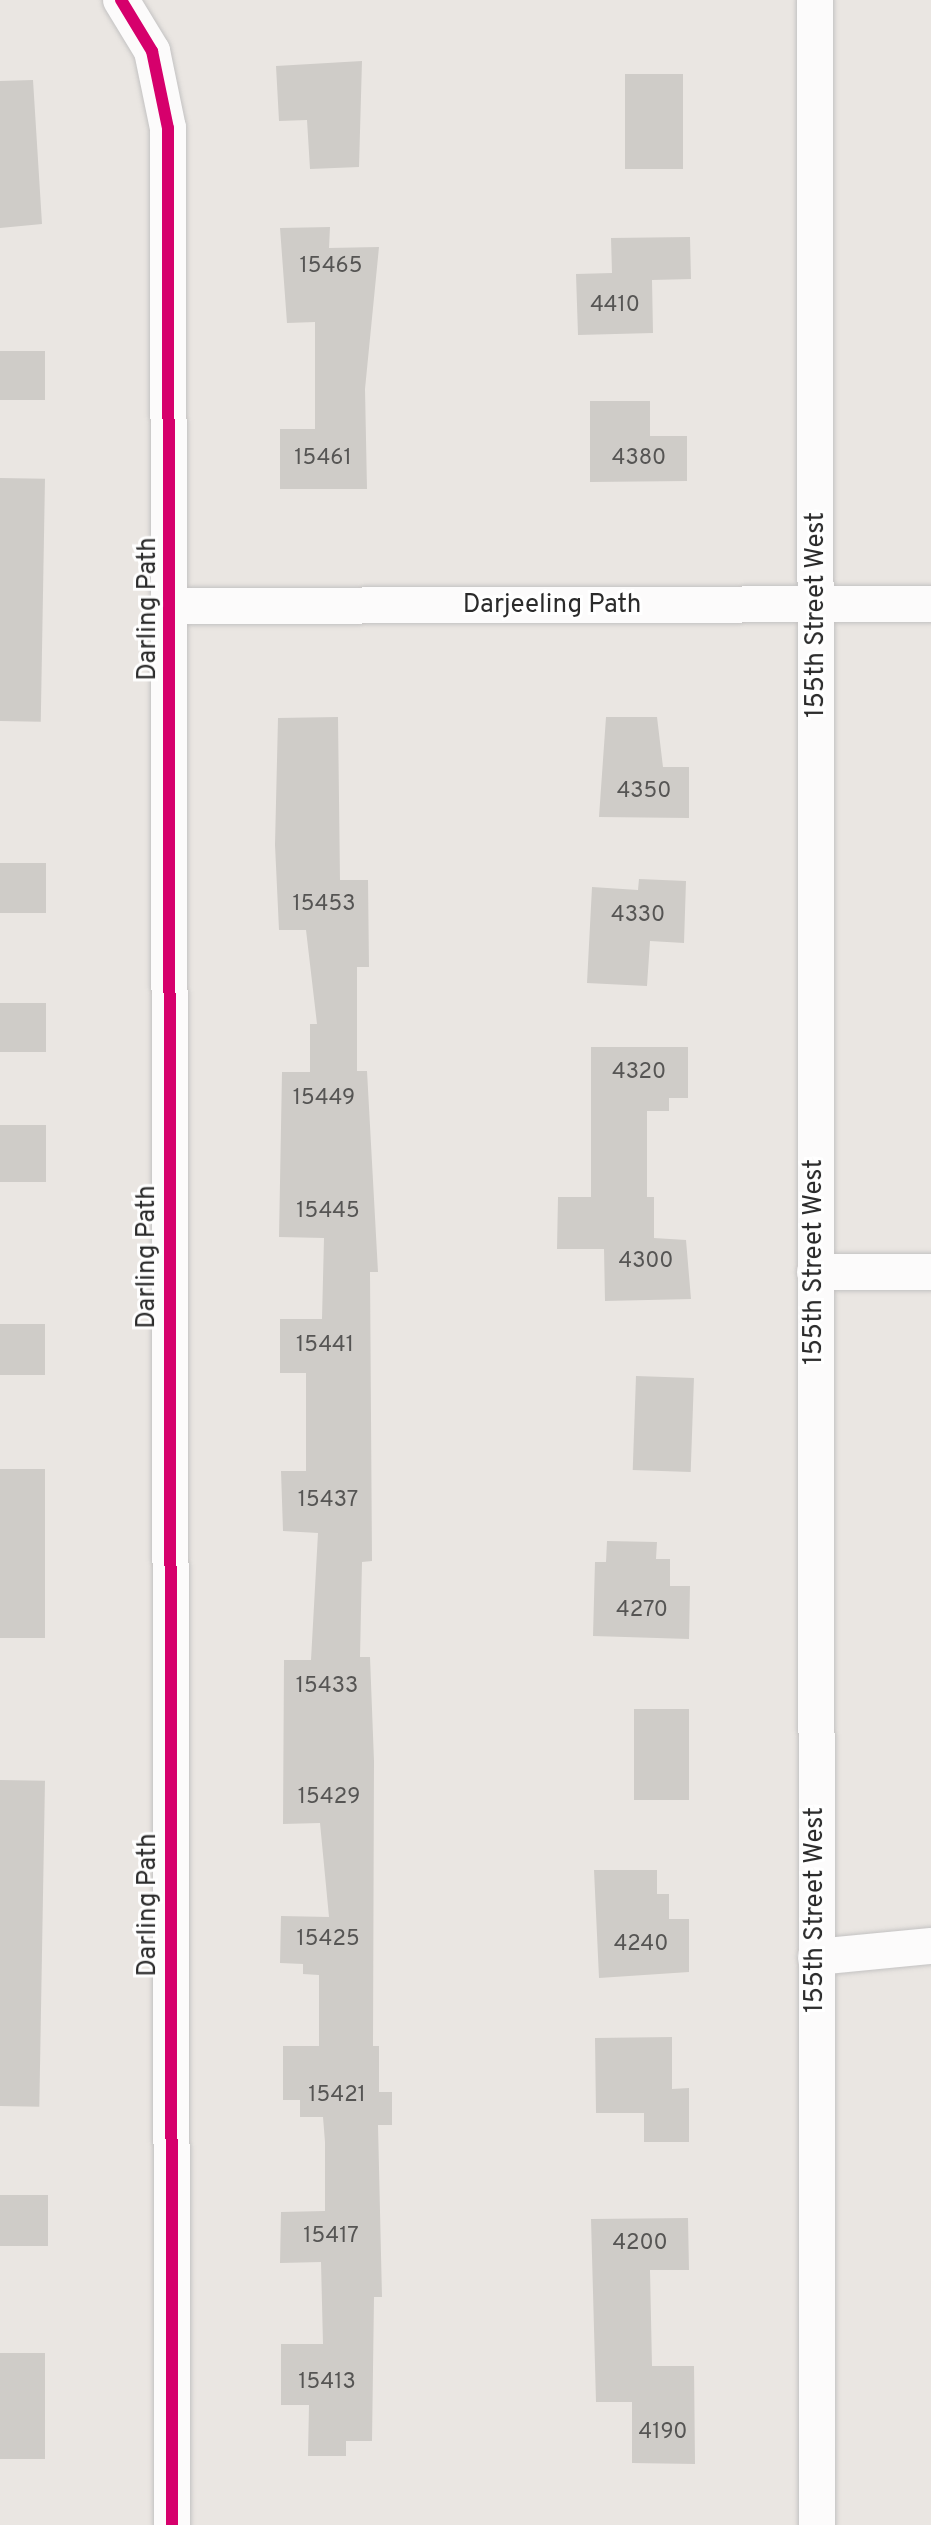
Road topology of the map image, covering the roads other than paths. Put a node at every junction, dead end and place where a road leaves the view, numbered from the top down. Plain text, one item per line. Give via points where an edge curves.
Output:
1 (121, 0) edge
2 (815, 0) edge
3 (931, 604) edge
4 (172, 606) junction
5 (817, 606) junction
6 (815, 1272) junction
7 (931, 1272) edge
8 (931, 1946) edge
9 (816, 1957) junction
10 (172, 2525) edge
11 (817, 2525) edge

1 - 4 street, Darling Path via 152,51 168,128
2 - 5 street, 155th Street West
3 - 5 street, Darjeeling Path
4 - 5 street, Darjeeling Path
4 - 10 street, Darling Path
5 - 6 street, 155th Street West
6 - 7 street
6 - 9 street, 155th Street West
8 - 9 street
9 - 11 street, 155th Street West

